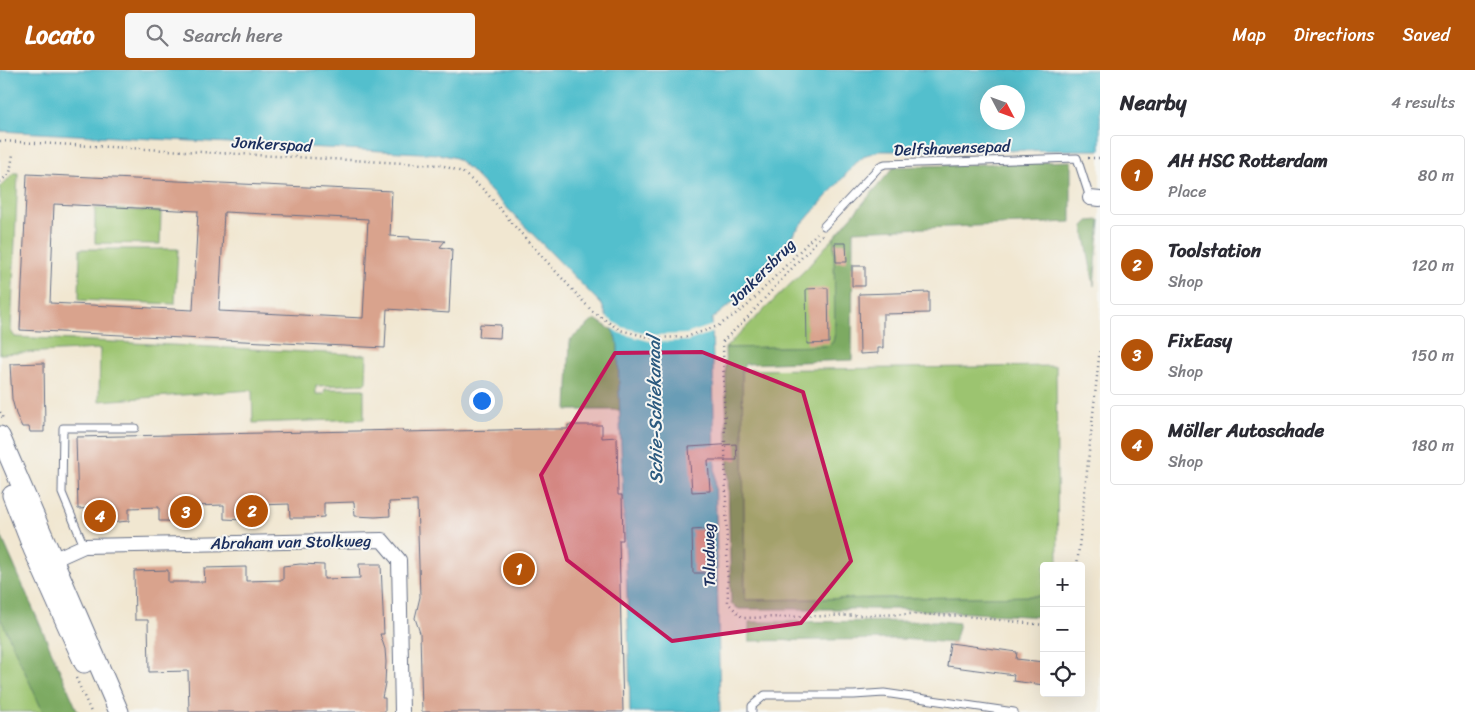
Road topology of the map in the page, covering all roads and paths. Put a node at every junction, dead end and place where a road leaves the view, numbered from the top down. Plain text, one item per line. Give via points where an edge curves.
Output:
1 (0, 141) edge
2 (13, 154) dead end
3 (0, 182) edge
4 (1095, 199) edge
5 (824, 226) junction
6 (517, 229) joint
7 (1100, 348) edge
8 (135, 428) dead end
9 (0, 436) edge
10 (0, 466) edge
11 (84, 546) junction
12 (47, 562) junction
13 (1077, 562) edge
14 (1040, 625) edge
15 (105, 712) edge
16 (119, 712) edge
17 (402, 712) edge
18 (752, 712) edge
19 (1014, 712) edge

1 - 6 path, Jonkerspad via 441,165 462,172 485,192
2 - 3 path via 10,173
4 - 5 lane, Delfshavensepad via 1077,158 885,164
5 - 6 path, Jonkersbrug via 746,307 718,326 686,337 652,338 620,330 592,312
5 - 14 path, Taludweg via 826,230 746,319 722,340 728,603 743,618 912,614
7 - 13 path
8 - 11 lane via 62,428 62,493
9 - 12 street
10 - 12 street via 33,549
11 - 12 street, Abraham van Stolkweg
11 - 17 street, Abraham van Stolkweg via 382,540 400,560
12 - 15 street
12 - 16 street
18 - 19 lane via 752,706 765,695 884,693

